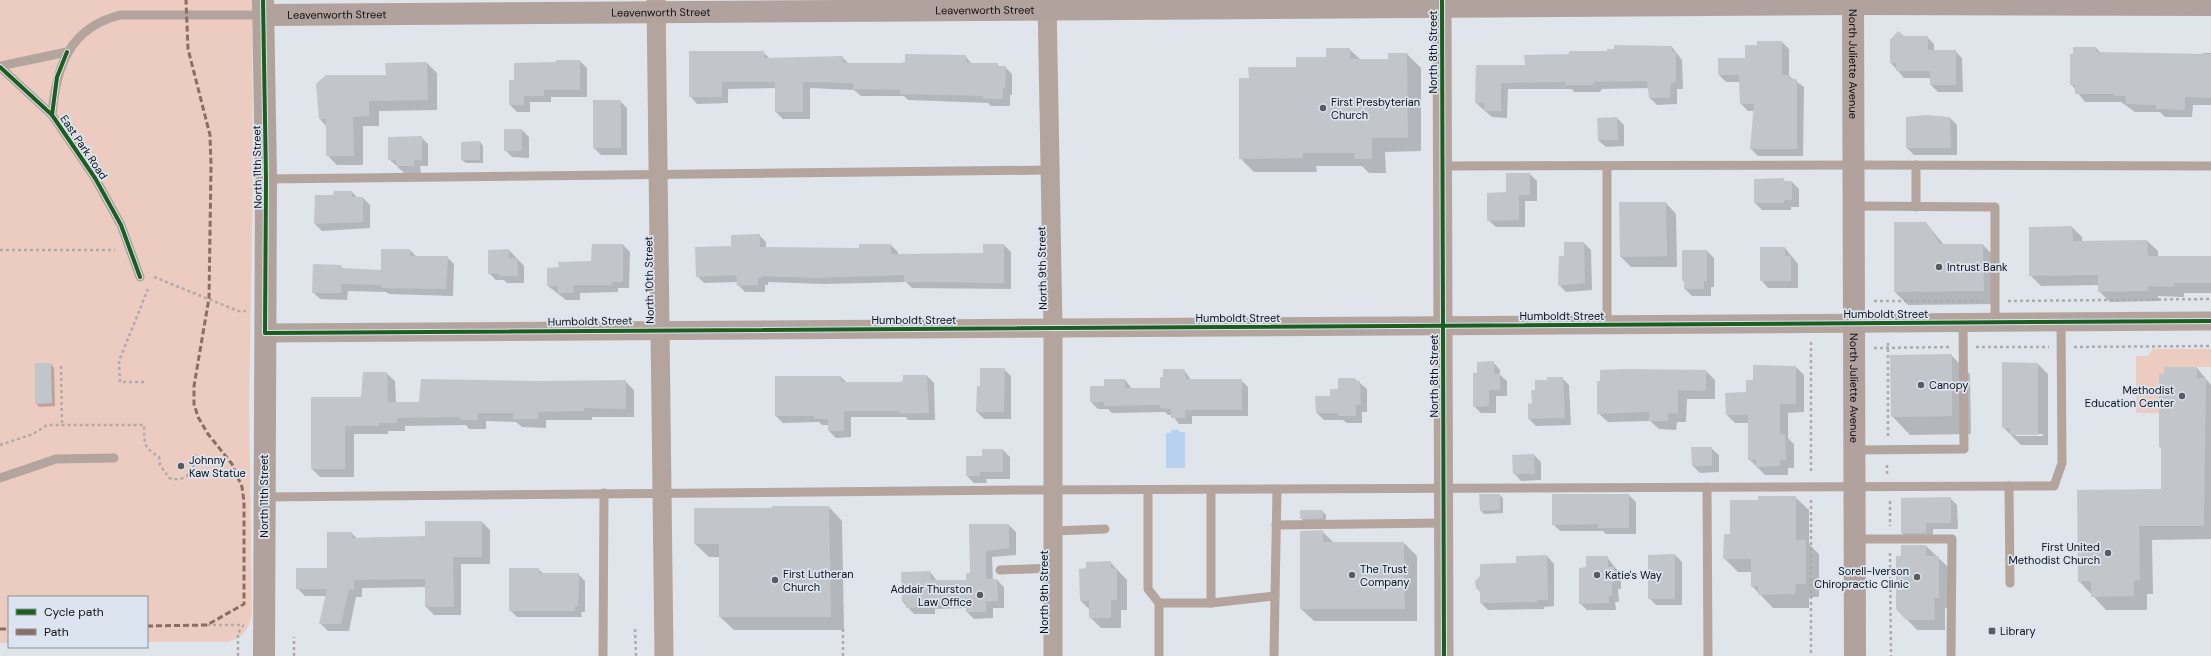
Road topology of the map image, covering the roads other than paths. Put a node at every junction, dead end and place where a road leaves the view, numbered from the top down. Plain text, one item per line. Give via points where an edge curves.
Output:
1 (1853, 2) edge
2 (1442, 4) edge
3 (1047, 5) edge
4 (2211, 5) edge
5 (656, 7) edge
6 (263, 8) edge
7 (67, 52) junction
8 (0, 66) edge
9 (52, 115) junction
10 (1853, 165) junction
11 (1916, 165) junction
12 (1442, 166) junction
13 (1607, 166) junction
14 (2211, 166) edge
15 (1049, 170) junction
16 (657, 174) junction
17 (266, 179) junction
18 (1853, 206) junction
19 (1916, 207) junction
20 (140, 276) road end
21 (2211, 321) edge
22 (2061, 322) junction
23 (1854, 323) junction
24 (1963, 323) junction
25 (1995, 323) junction
26 (1606, 325) junction
27 (1443, 326) junction
28 (1053, 328) junction
29 (659, 330) junction
30 (265, 333) junction
31 (1854, 450) junction
32 (114, 458) dead end
33 (0, 478) edge
34 (1854, 486) junction
35 (2009, 486) junction
36 (1707, 487) junction
37 (1443, 489) junction
38 (1053, 490) junction
39 (1148, 490) junction
40 (1211, 490) junction
41 (1277, 490) junction
42 (604, 493) junction
43 (661, 493) junction
44 (264, 497) junction
45 (1443, 523) junction
46 (1276, 525) junction
47 (1105, 529) dead end
48 (1053, 531) junction
49 (1855, 539) junction
50 (1053, 568) junction
51 (1000, 570) dead end
52 (2010, 583) dead end
53 (1276, 596) junction
54 (1159, 603) junction
55 (1211, 603) junction
56 (264, 656) edge
57 (603, 656) edge
58 (664, 656) edge
59 (1053, 656) edge
60 (1159, 656) edge
61 (1274, 656) edge
62 (1444, 656) edge
63 (1708, 656) edge
64 (1855, 656) edge
65 (1952, 656) edge

1 - 2 street, Leavenworth Street
1 - 4 street, Leavenworth Street
1 - 10 street, North Juliette Avenue
2 - 3 street, Leavenworth Street
2 - 12 street, North 8th Street
3 - 5 street, Leavenworth Street
3 - 15 street, North 9th Street
5 - 6 street, Leavenworth Street
5 - 16 street, North 10th Street
6 - 7 lane, East Park Road via 120,15 106,19 88,30
6 - 17 street, North 11th Street
7 - 8 lane, East Park Road
7 - 9 lane, East Park Road via 57,77
8 - 9 lane, East Park Road
9 - 20 lane, East Park Road via 95,178 121,225
10 - 11 lane
10 - 13 lane
10 - 18 street, North Juliette Avenue
11 - 14 lane
11 - 19 lane
12 - 13 lane
12 - 27 street, North 8th Street
13 - 26 lane
15 - 16 lane
15 - 28 street, North 9th Street
16 - 17 lane
16 - 29 street, North 10th Street
17 - 30 street, North 11th Street
18 - 19 lane
18 - 23 street, North Juliette Avenue
19 - 25 lane via 1995,207
21 - 22 street, Humboldt Street
22 - 25 street, Humboldt Street
22 - 35 lane via 2062,463 2054,486
23 - 24 street, Humboldt Street
23 - 26 street, Humboldt Street
23 - 31 street, North Juliette Avenue
24 - 25 street, Humboldt Street
24 - 31 lane via 1964,449
26 - 27 street, Humboldt Street
27 - 28 street, Humboldt Street
27 - 37 street, North 8th Street
28 - 29 street, Humboldt Street
28 - 38 street, North 9th Street
29 - 30 street, Humboldt Street
29 - 43 street, North 10th Street
30 - 44 street, North 11th Street
31 - 34 street, North Juliette Avenue
32 - 33 lane via 56,459
34 - 35 lane
34 - 36 lane
34 - 49 street, North Juliette Avenue
35 - 52 lane
36 - 37 lane
36 - 63 lane
37 - 41 lane
37 - 45 street, North 8th Street
38 - 39 lane
38 - 43 lane
38 - 48 street, North 9th Street
39 - 40 lane
39 - 54 lane via 1148,589
40 - 41 lane
40 - 55 lane
41 - 46 lane
42 - 43 lane
42 - 44 lane
42 - 57 lane
43 - 58 street, North 10th Street
44 - 56 street, North 11th Street
45 - 46 lane
45 - 62 street, North 8th Street
46 - 53 lane
47 - 48 lane
48 - 50 street, North 9th Street
49 - 64 street, North Juliette Avenue
49 - 65 lane via 1952,539
50 - 51 lane
50 - 59 street, North 9th Street
53 - 55 lane
53 - 61 lane
54 - 55 lane
54 - 60 lane

